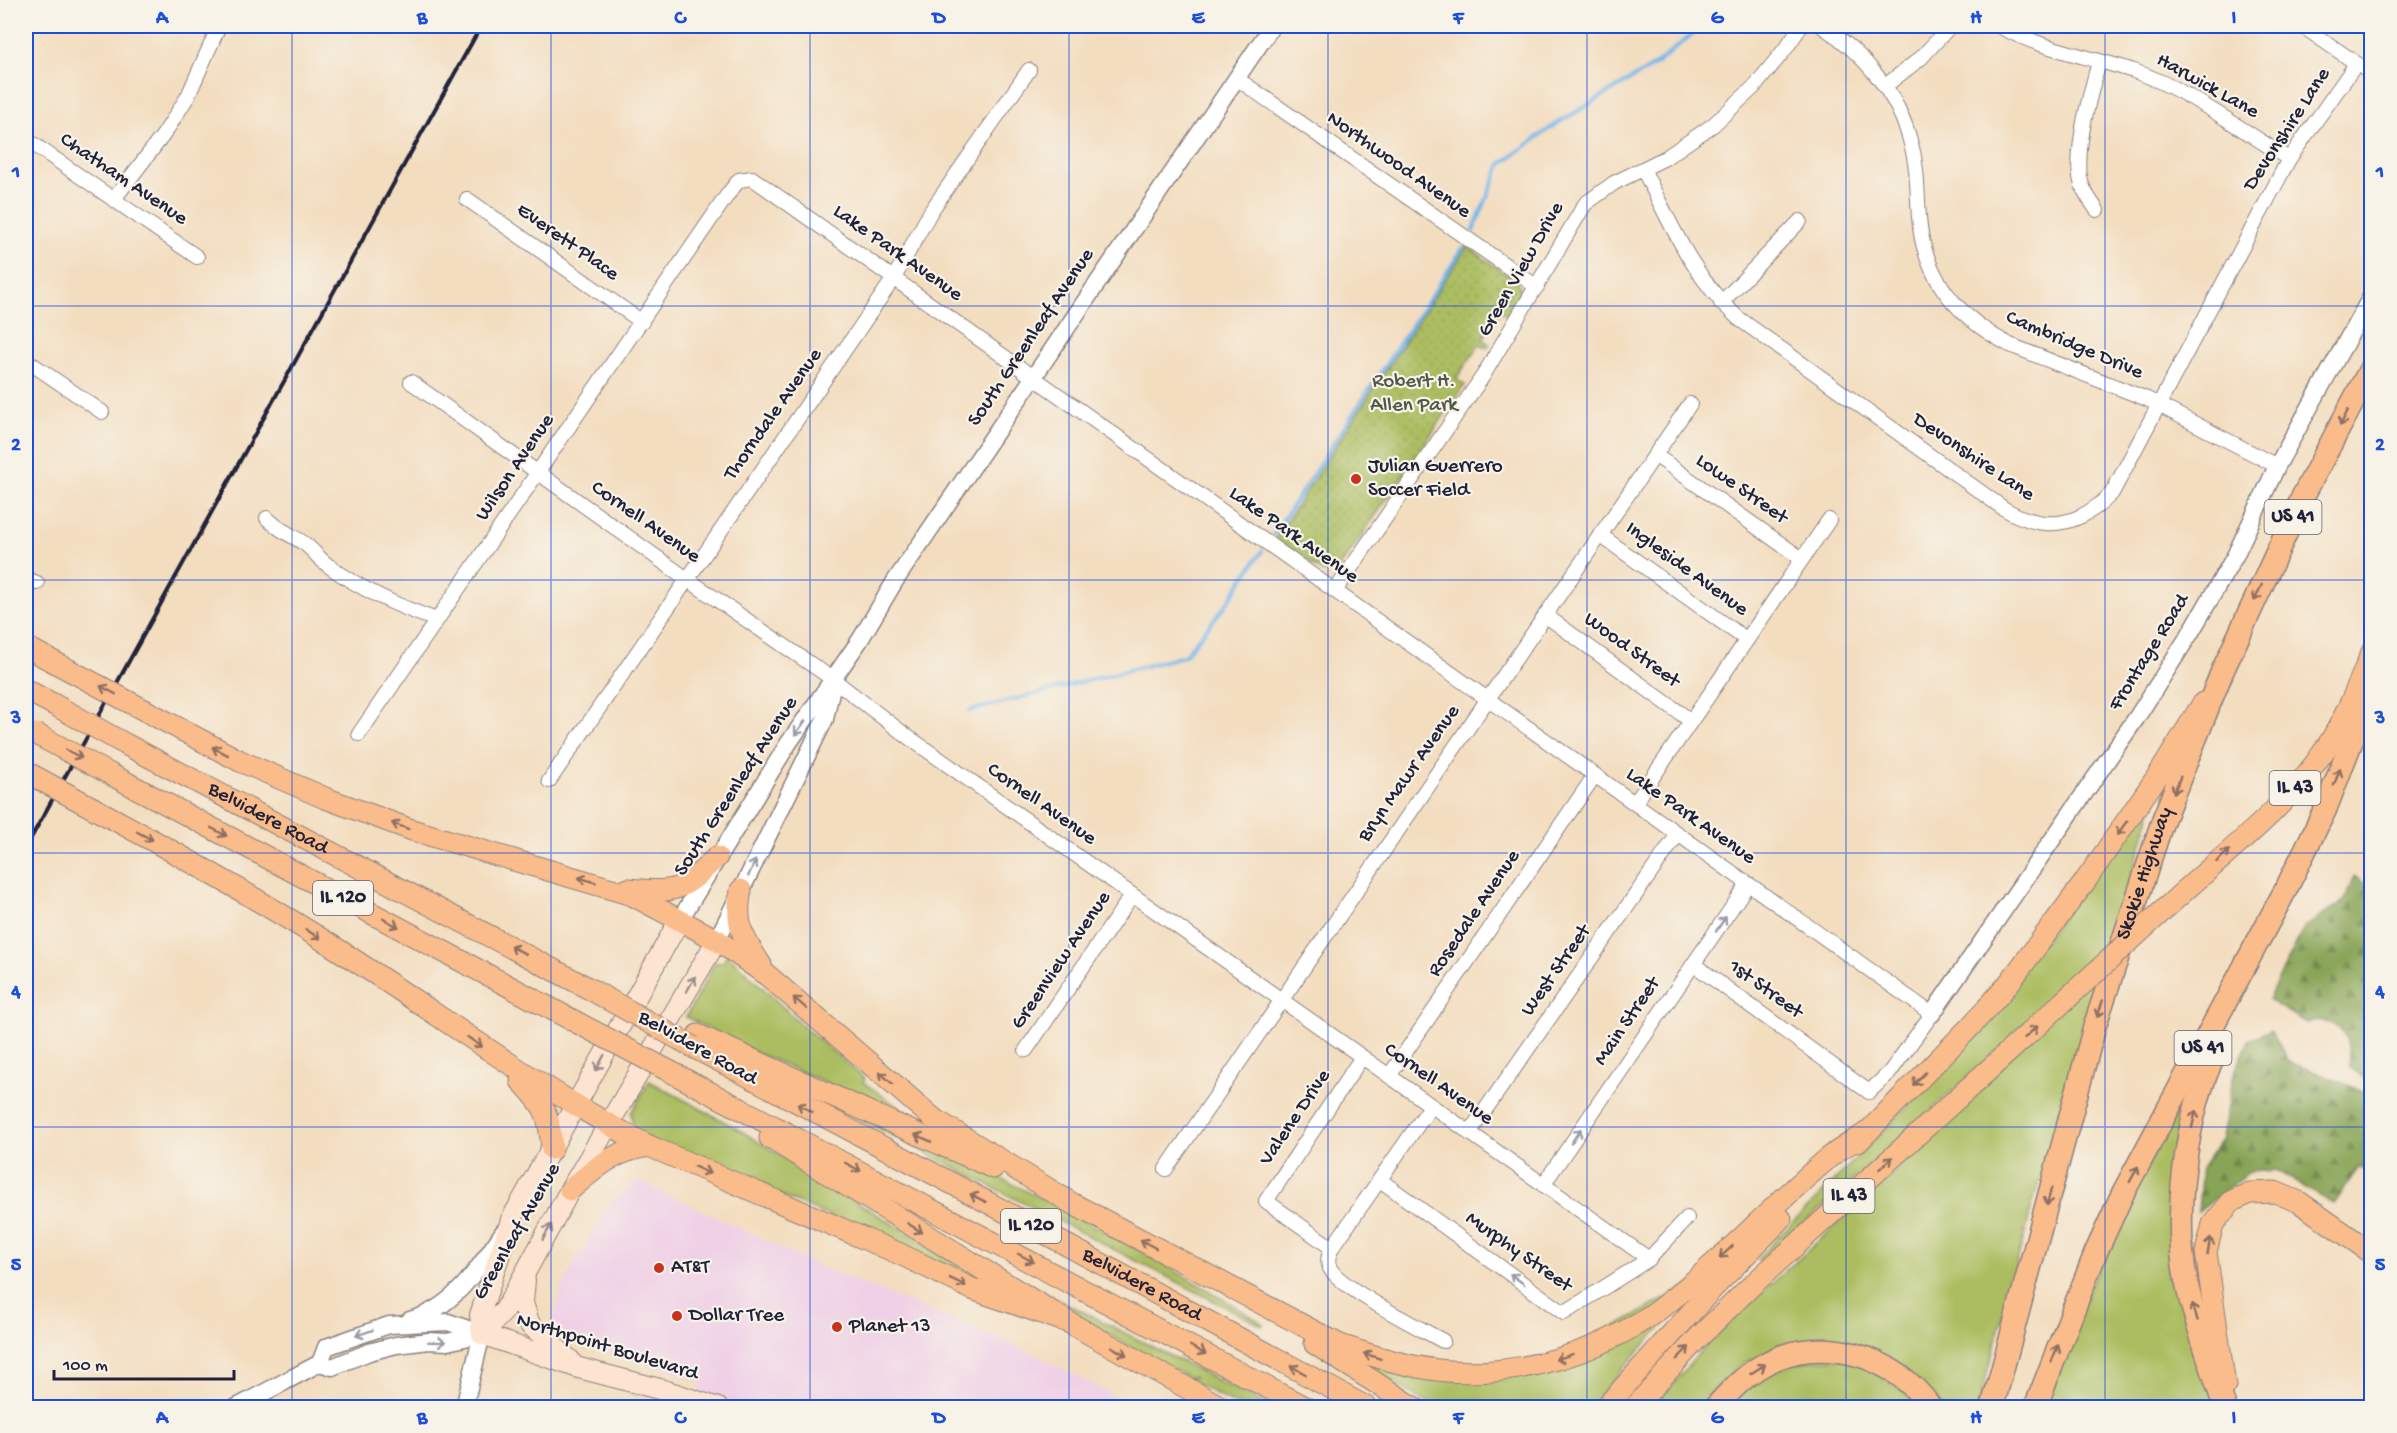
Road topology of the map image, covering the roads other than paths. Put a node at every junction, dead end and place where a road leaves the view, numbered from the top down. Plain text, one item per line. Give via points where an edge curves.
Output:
1 (219, 26) edge
2 (1272, 26) edge
3 (1801, 26) edge
4 (1822, 26) edge
5 (1950, 26) edge
6 (1999, 26) edge
7 (2302, 26) edge
8 (2099, 62) junction
9 (2356, 64) junction
10 (1029, 70) dead end
11 (2372, 74) edge
12 (1236, 78) junction
13 (1885, 86) junction
14 (26, 139) edge
15 (2289, 159) junction
16 (1643, 169) junction
17 (114, 199) junction
18 (467, 199) dead end
19 (2097, 210) dead end
20 (1800, 220) dead end
21 (707, 226) joint
22 (197, 256) dead end
23 (894, 278) junction
24 (1537, 287) junction
25 (2372, 295) edge
26 (1721, 303) junction
27 (642, 322) junction
28 (26, 360) edge
29 (2372, 366) edge
30 (1033, 377) junction
31 (411, 382) dead end
32 (1690, 404) dead end
33 (2158, 405) junction
34 (102, 412) dead end
35 (1655, 455) junction
36 (2277, 466) junction
37 (538, 473) junction
38 (267, 518) dead end
39 (1829, 520) dead end
40 (1600, 535) junction
41 (1802, 559) junction
42 (687, 579) junction
43 (1335, 591) junction
44 (1545, 615) junction
45 (437, 620) junction
46 (1747, 639) junction
47 (26, 647) edge
48 (2372, 652) edge
49 (2222, 672) junction
50 (834, 680) junction
51 (2372, 688) edge
52 (26, 690) edge
53 (1487, 699) junction
54 (1691, 721) junction
55 (31, 731) edge
56 (359, 734) dead end
57 (26, 772) edge
58 (1595, 775) junction
59 (549, 781) dead end
60 (1635, 803) junction
61 (2325, 810) junction
62 (1678, 834) junction
63 (717, 857) junction
64 (1748, 884) junction
65 (612, 888) junction
66 (741, 890) junction
67 (1132, 895) junction
68 (679, 921) junction
69 (717, 940) junction
70 (1693, 964) junction
71 (768, 976) junction
72 (1280, 1000) junction
73 (1932, 1014) junction
74 (695, 1041) junction
75 (1026, 1050) dead end
76 (1362, 1057) junction
77 (500, 1059) junction
78 (670, 1074) junction
79 (1389, 1076) junction
80 (1431, 1106) junction
81 (576, 1107) junction
82 (608, 1125) junction
83 (1469, 1133) junction
84 (1866, 1133) junction
85 (649, 1146) junction
86 (552, 1149) junction
87 (1166, 1168) dead end
88 (1380, 1180) junction
89 (1543, 1185) junction
90 (570, 1191) junction
91 (1073, 1204) junction
92 (1687, 1218) dead end
93 (511, 1220) junction
94 (1332, 1248) junction
95 (2372, 1253) edge
96 (1650, 1259) junction
97 (526, 1269) junction
98 (1200, 1272) junction
99 (1068, 1322) junction
100 (389, 1325) junction
101 (482, 1334) junction
102 (1443, 1341) dead end
103 (320, 1363) junction
104 (579, 1368) junction
105 (235, 1407) edge
106 (464, 1407) edge
107 (718, 1407) edge
108 (1223, 1407) edge
109 (1306, 1407) edge
110 (1368, 1407) edge
111 (1415, 1407) edge
112 (1605, 1407) edge
113 (1634, 1407) edge
114 (1715, 1407) edge
115 (1930, 1407) edge
116 (1992, 1407) edge
117 (2035, 1407) edge
118 (2226, 1407) edge

1 - 17 street via 188,96
2 - 12 street, South Greenleaf Avenue
3 - 16 street, Green View Drive via 1755,86 1721,117 1665,158
4 - 13 street, Cambridge Drive via 1860,56
5 - 13 street via 1921,58
6 - 8 street, Harwick Lane via 2053,49
7 - 9 street
8 - 15 street, Harwick Lane via 2160,81
8 - 19 street via 2086,110 2080,158 2083,187
9 - 11 street
9 - 15 street, Devonshire Lane
10 - 23 street, Thorndale Avenue via 931,211
12 - 24 street, Northwood Avenue
12 - 30 street, South Greenleaf Avenue
13 - 33 street, Cambridge Drive via 1911,142 1922,239 1931,267 1948,298 1992,335
14 - 17 street, Chatham Avenue
15 - 33 street, Devonshire Lane
16 - 24 street, Green View Drive via 1585,204
16 - 26 street, Devonshire Lane via 1689,259
17 - 22 street, Chatham Avenue
18 - 27 street, Everett Place
20 - 26 street
21 - 23 street, Lake Park Avenue via 739,180 752,178
21 - 27 street, Wilson Avenue
23 - 30 street, Lake Park Avenue
23 - 42 street, Thorndale Avenue
24 - 43 street, Green View Drive via 1483,376
25 - 36 street, Frontage Road
26 - 33 street, Devonshire Lane via 1764,338 2022,520 2066,522 2098,508 2112,493
27 - 37 street, Wilson Avenue
28 - 34 street
29 -> 49 highway, Skokie Highway / US 41 via 2303,496
30 - 43 street, Lake Park Avenue
30 - 50 street, South Greenleaf Avenue via 895,581
31 - 37 street, Cornell Avenue
32 - 35 street, Bryn Mawr Avenue
33 - 36 street, Cambridge Drive
35 - 40 street, Bryn Mawr Avenue
35 - 41 street, Lowe Street
36 - 73 street, Frontage Road via 2235,556 2191,632 2137,717
37 - 42 street, Cornell Avenue
37 - 45 street, Wilson Avenue
38 - 45 street via 367,590
39 - 41 street
40 - 44 street, Bryn Mawr Avenue
40 - 46 street, Ingleside Avenue
41 - 46 street
42 - 50 street, Cornell Avenue
42 - 59 street, Thorndale Avenue
43 - 53 street, Lake Park Avenue
44 - 53 street, Bryn Mawr Avenue
44 - 54 street, Wood Street
45 - 56 street, Wilson Avenue
46 - 54 street
65 -> 47 main road, bridge via 411,830 325,798 240,761
113 -> 48 main road, IL 43, bridge via 1750,1287 2299,785 2327,747
49 -> 84 main road, IL 43 via 2155,780 2006,987
49 -> 116 highway, Skokie Highway / US 41 via 2163,820 2095,1025
50 -> 63 street, South Greenleaf Avenue via 788,744
66 -> 50 street, South Greenleaf Avenue via 825,719
50 - 67 street, Cornell Avenue
61 -> 51 highway, US 41
74 -> 52 main road, Belvidere Road / IL 120, bridge
53 - 58 street, Lake Park Avenue
53 - 72 street, Bryn Mawr Avenue
54 - 60 street
55 -> 78 main road, Belvidere Road / IL 120, bridge
57 -> 77 main road, bridge via 221,877
58 - 60 street, Lake Park Avenue
58 - 79 street, Rosedale Avenue
60 - 62 street, Lake Park Avenue
117 -> 61 highway, US 41 via 2122,1195 2224,1008
118 -> 61 highway via 2188,1292 2180,1226 2184,1164 2205,1075 2292,900
62 - 64 street, Lake Park Avenue
62 - 83 street, West Street
63 - 65 main road via 688,883 670,891
63 - 68 street, South Greenleaf Avenue
70 -> 64 street, Main Street
64 - 73 street, Lake Park Avenue
65 - 68 main road
66 - 69 street, South Greenleaf Avenue
66 - 71 main road via 737,908 743,938
67 - 72 street, Cornell Avenue
67 - 75 street, Greenview Avenue
68 - 69 main road
68 -> 81 main road, Greenleaf Avenue
69 - 71 main road
82 -> 69 main road, Greenleaf Avenue
70 - 73 street, 1st Street via 1869,1092 1890,1072
89 -> 70 street, Main Street
91 -> 71 main road via 934,1119
72 - 76 street, Cornell Avenue
72 - 87 street, Bryn Mawr Avenue
91 -> 74 main road
110 -> 74 main road, Belvidere Road / IL 120
76 - 79 street, Cornell Avenue
76 - 94 street, Valene Drive via 1267,1201
77 - 81 main road
77 - 86 main road via 545,1110 550,1120
78 -> 99 main road
78 -> 109 main road, Belvidere Road / IL 120
79 - 80 street, Cornell Avenue
80 - 83 street, Cornell Avenue
80 - 88 street
81 - 82 main road
81 - 86 main road, Greenleaf Avenue
82 - 85 main road
82 - 90 main road, Greenleaf Avenue
83 - 89 street, Cornell Avenue
84 -> 98 main road via 1827,1159 1643,1322 1563,1358 1531,1366 1481,1372 1436,1370 1382,1359 1340,1345
84 - 112 main road, IL 43 via 1713,1288
85 - 90 main road via 631,1149 603,1162
85 -> 99 main road via 972,1289
86 - 93 main road, Greenleaf Avenue
88 - 94 street
96 -> 88 street, Murphy Street via 1564,1313
89 - 96 street, Cornell Avenue
97 -> 90 main road, Greenleaf Avenue
98 -> 91 main road
92 - 96 street, Murphy Street
93 - 100 street via 463,1288 420,1317
93 - 101 main road, Greenleaf Avenue via 480,1315
94 - 102 street via 1329,1268 1336,1277
118 -> 95 main road via 2206,1252 2213,1224 2232,1201 2250,1193 2275,1192 2299,1202
97 - 101 main road, Greenleaf Avenue via 505,1310
97 - 104 main road via 523,1303 530,1325
98 - 111 main road
99 -> 108 main road
100 - 101 street via 448,1322
100 -> 103 street via 326,1347
103 -> 101 street via 332,1366 396,1345 447,1342
101 - 104 main road, Northpoint Boulevard
101 - 106 street
103 - 105 street
104 - 107 main road, Northpoint Boulevard
114 -> 115 highway via 1741,1379 1765,1364 1820,1349 1856,1354 1884,1364 1918,1390

